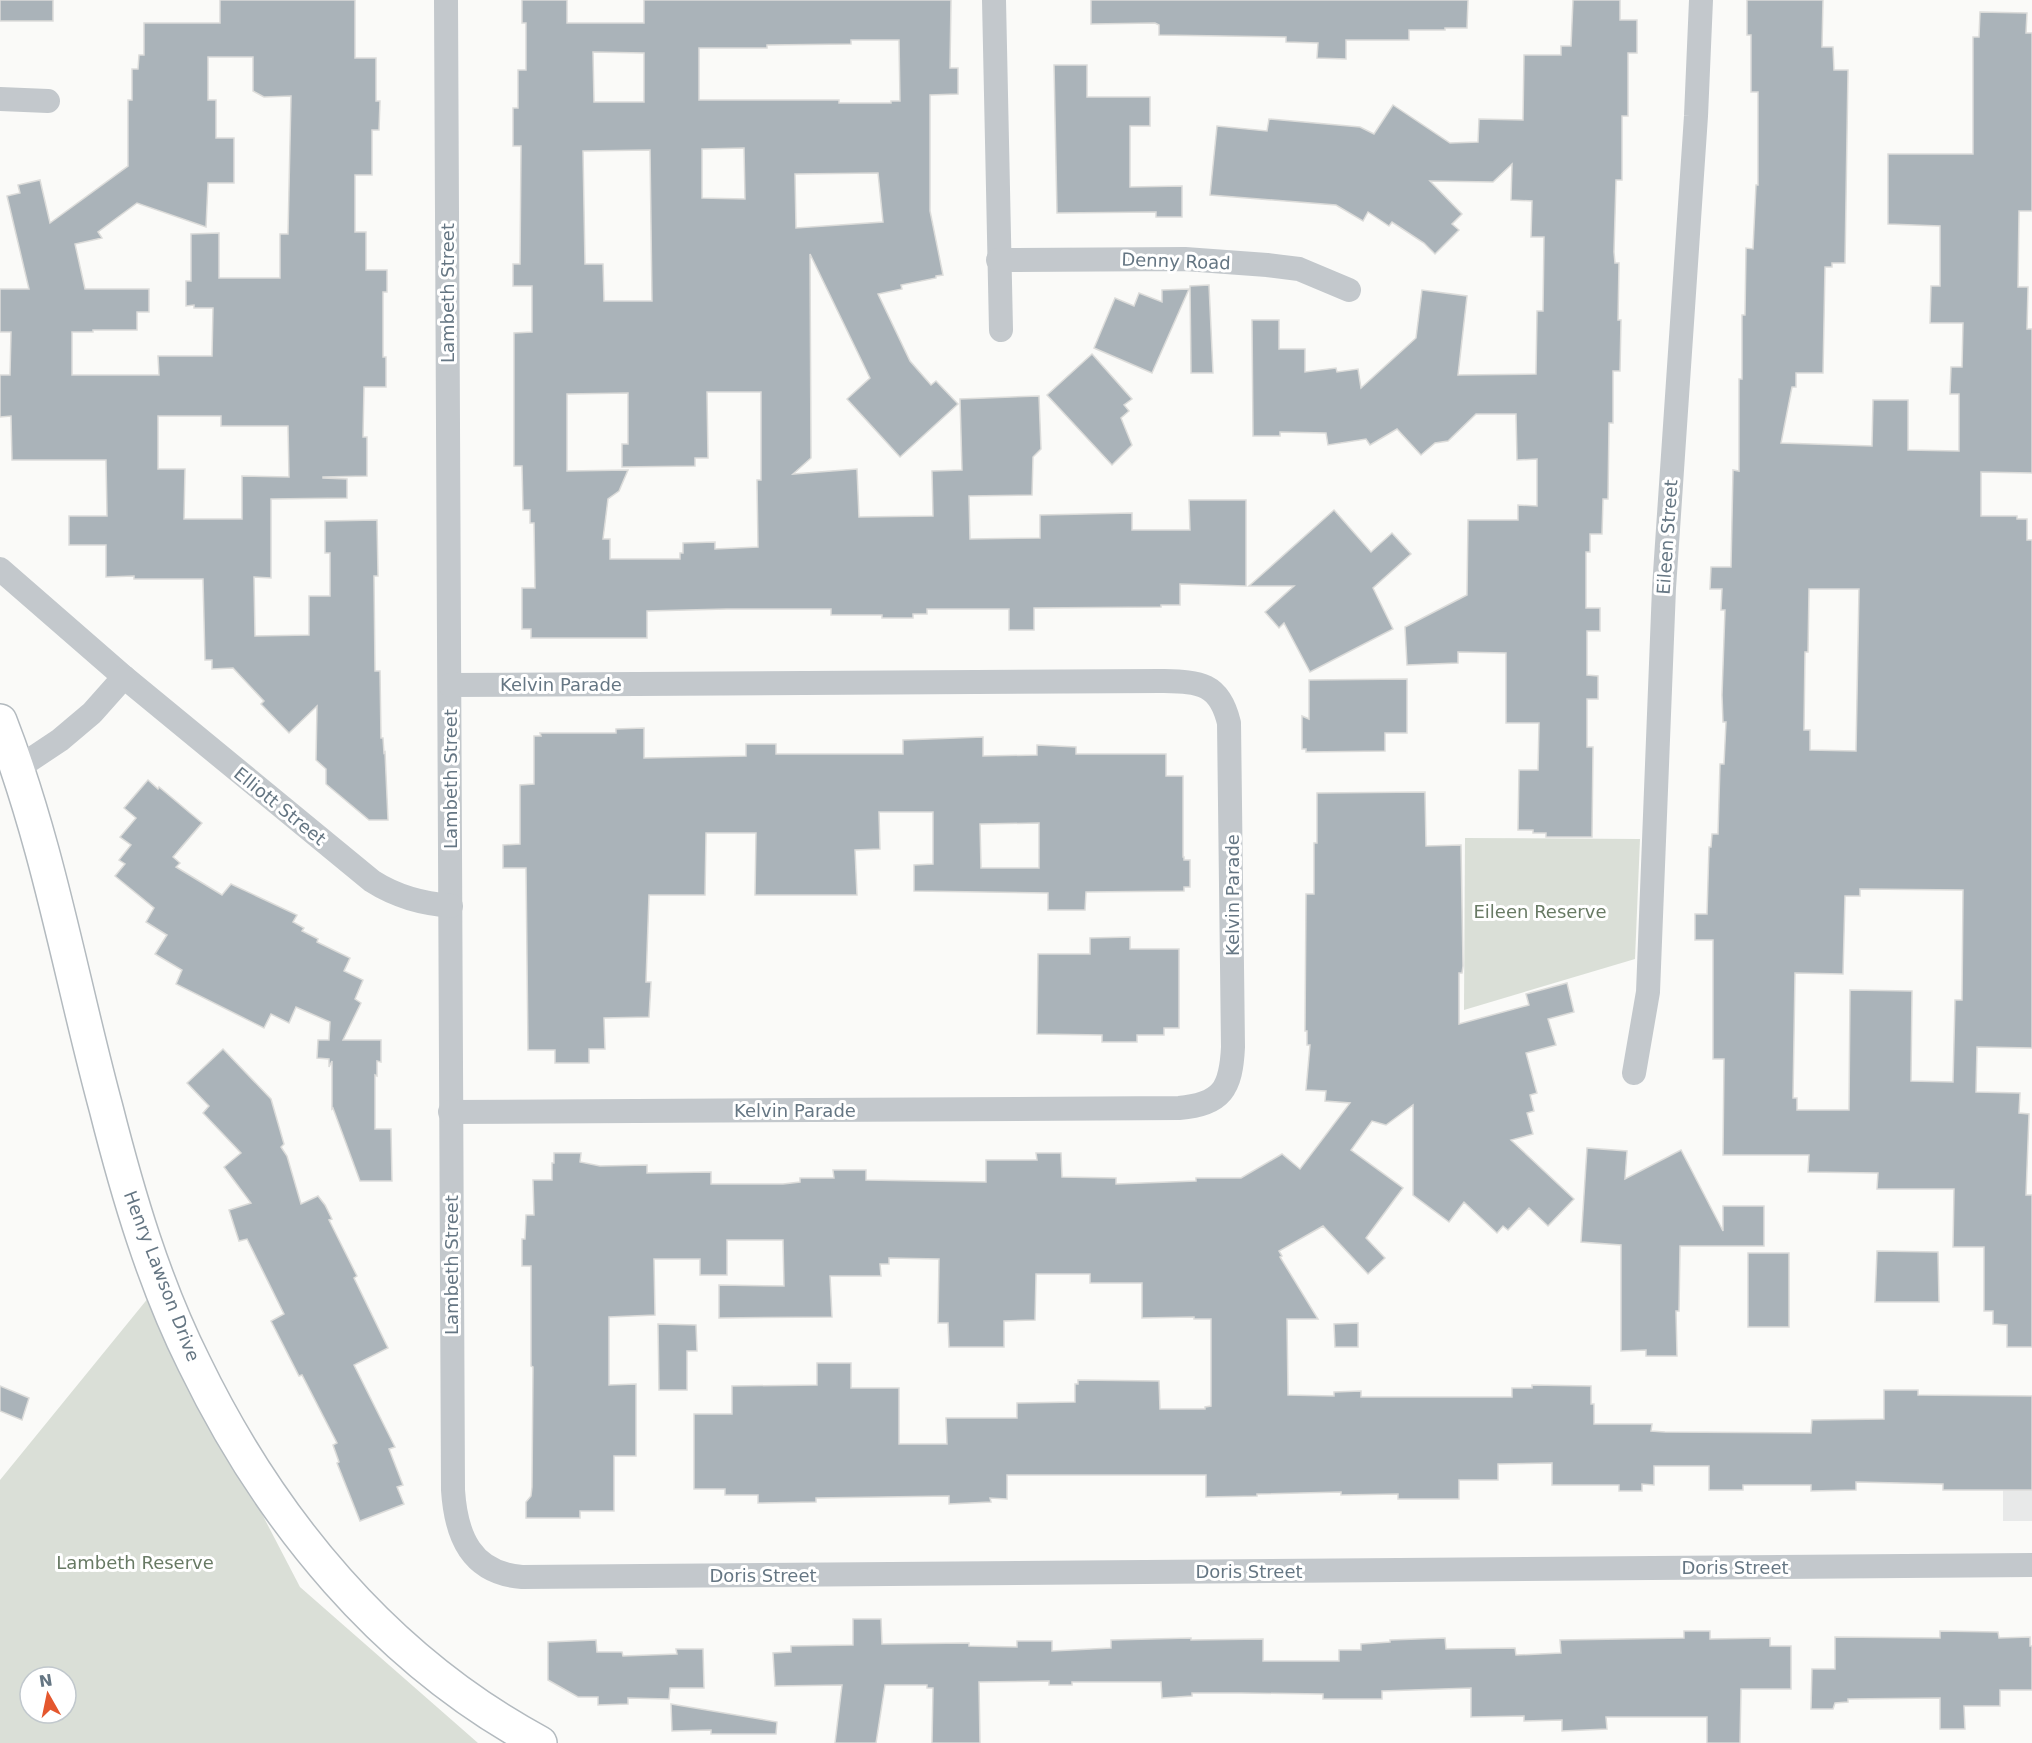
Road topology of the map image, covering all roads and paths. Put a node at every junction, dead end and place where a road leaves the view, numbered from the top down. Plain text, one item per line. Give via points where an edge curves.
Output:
1 (446, 0) edge
2 (994, 0) edge
3 (1701, 0) edge
4 (0, 99) edge
5 (48, 101) dead end
6 (998, 260) junction
7 (1349, 290) dead end
8 (1001, 330) dead end
9 (0, 569) edge
10 (124, 677) junction
11 (450, 685) junction
12 (0, 721) edge
13 (18, 768) junction
14 (451, 906) junction
15 (1634, 1073) dead end
16 (450, 1112) junction
17 (472, 1554) joint
18 (2032, 1565) edge
19 (540, 1743) edge

1 - 11 street, Lambeth Street
2 - 6 street
3 - 15 street, Eileen Street via 1664,588 1648,992
4 - 5 street
6 - 7 street, Denny Road via 1185,258 1267,265 1299,269
6 - 8 street
9 - 10 street, Elliott Street
10 - 13 street via 92,713
10 - 14 street, Elliott Street via 372,881 409,900
11 - 14 street, Lambeth Street
11 - 16 street, Kelvin Parade via 1160,681 1202,685 1216,693 1230,723 1233,1047 1228,1083 1217,1097 1202,1106 1179,1108
12 - 13 main road, Henry Lawson Drive
13 - 19 main road, Henry Lawson Drive via 53,887 128,1190 166,1298 213,1401 270,1496 350,1595 438,1676
14 - 16 street, Lambeth Street
16 - 17 street, Lambeth Street via 454,1500 457,1526
17 - 18 street, Doris Street via 493,1571 522,1577

